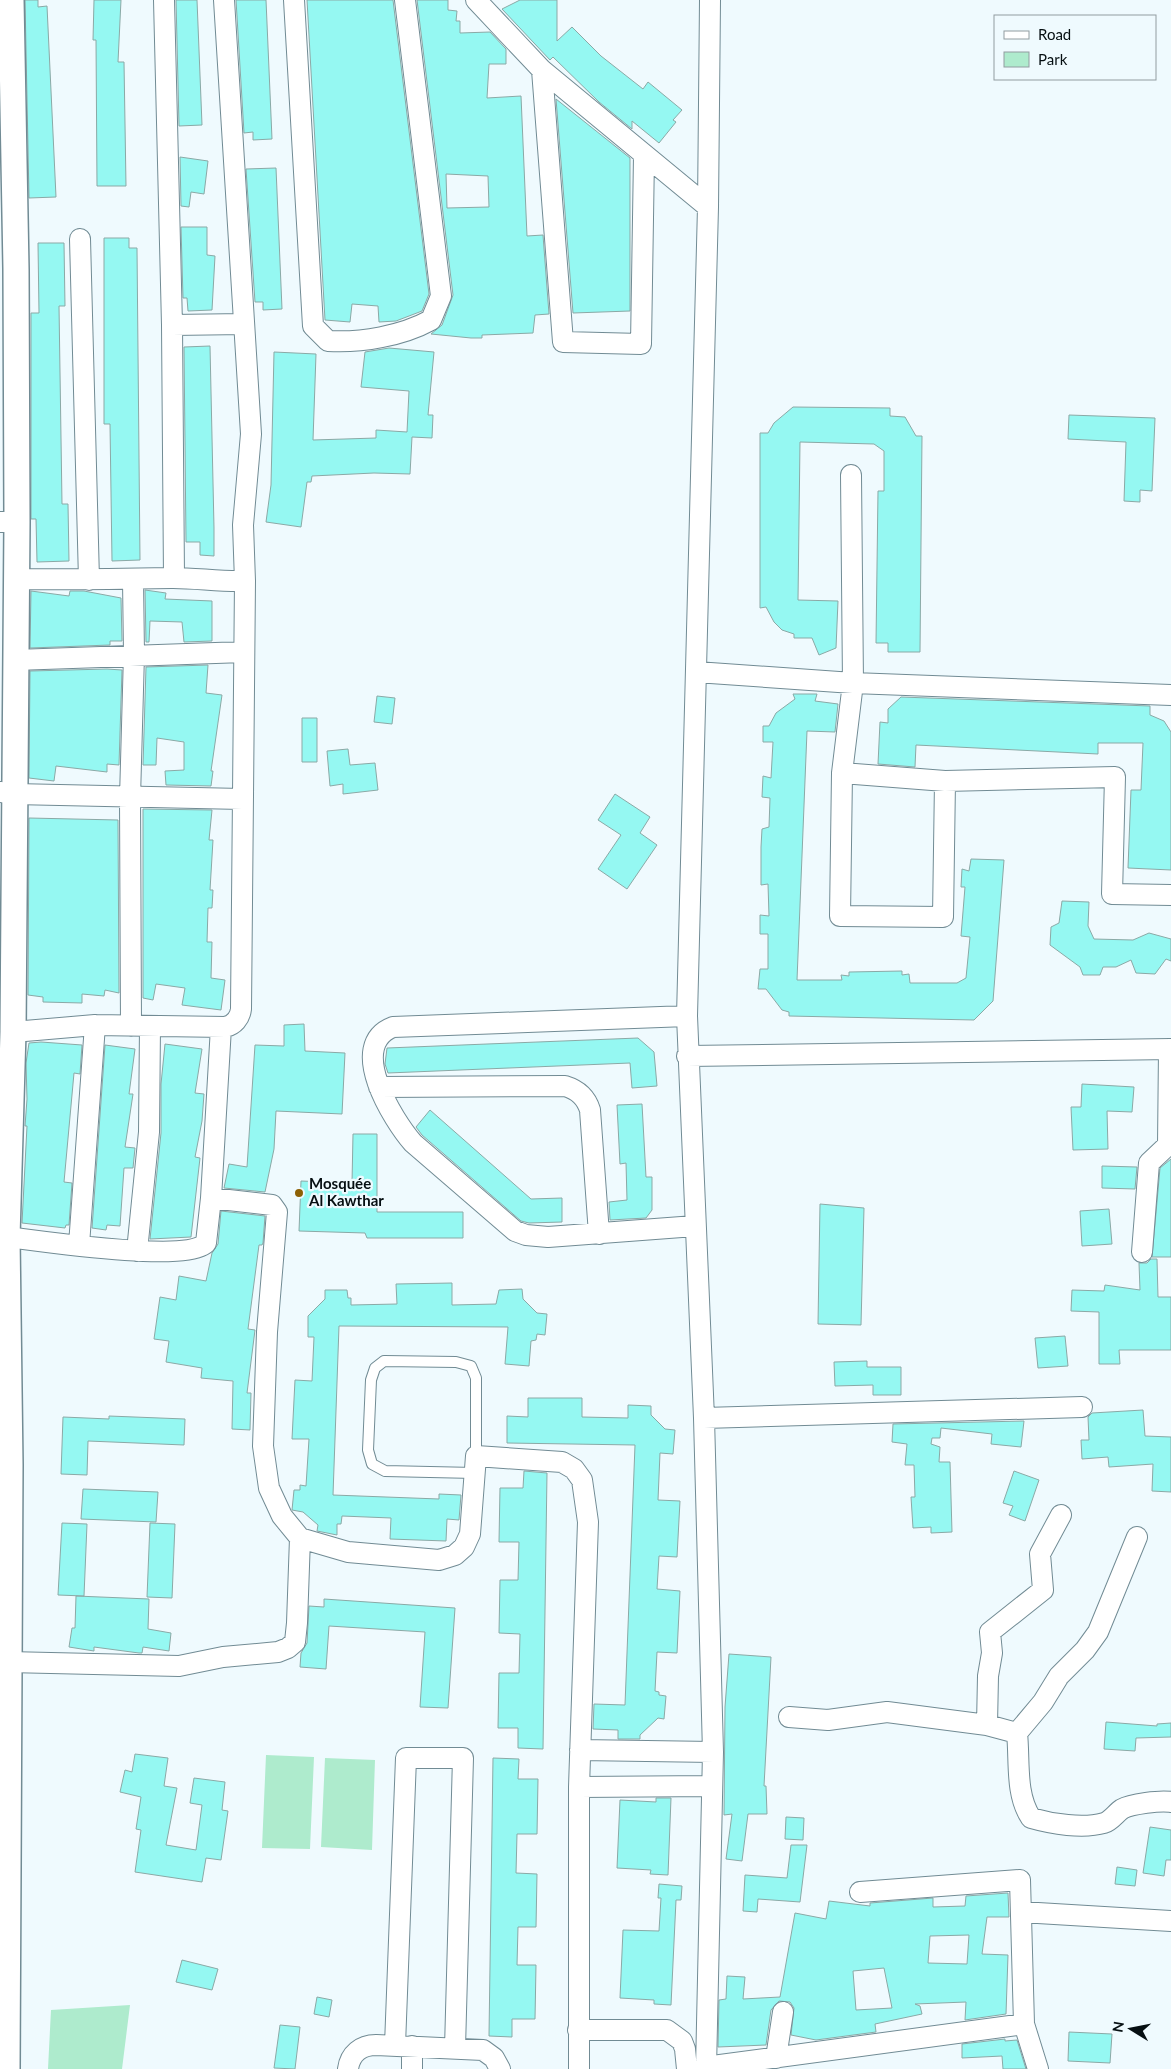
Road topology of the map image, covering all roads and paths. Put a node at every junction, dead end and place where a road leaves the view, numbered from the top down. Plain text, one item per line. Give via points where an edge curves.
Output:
1 (11, 0) edge
2 (164, 0) edge
3 (224, 0) edge
4 (294, 0) edge
5 (405, 0) edge
6 (476, 0) edge
7 (710, 0) edge
8 (492, 8) edge
9 (542, 70) junction
10 (644, 156) junction
11 (708, 207) junction
12 (80, 238) dead end
13 (8, 269) edge
14 (244, 324) junction
15 (172, 325) junction
16 (851, 475) dead end
17 (8, 522) edge
18 (174, 578) junction
19 (16, 579) junction
20 (89, 580) junction
21 (133, 580) junction
22 (245, 581) junction
23 (244, 652) junction
24 (134, 654) junction
25 (15, 660) junction
26 (696, 672) junction
27 (853, 683) junction
28 (1171, 695) edge
29 (842, 773) junction
30 (945, 781) junction
31 (7, 793) edge
32 (130, 798) junction
33 (242, 800) junction
34 (1171, 894) edge
35 (687, 1016) junction
36 (95, 1025) junction
37 (140, 1026) junction
38 (221, 1027) junction
39 (12, 1032) junction
40 (1170, 1049) edge
41 (687, 1056) junction
42 (379, 1087) junction
43 (4, 1110) edge
44 (212, 1198) junction
45 (695, 1226) junction
46 (600, 1234) junction
47 (7, 1237) junction
48 (79, 1245) junction
49 (137, 1251) junction
50 (1142, 1252) dead end
51 (1082, 1408) dead end
52 (704, 1418) junction
53 (5, 1464) edge
54 (476, 1464) junction
55 (5, 1513) edge
56 (1061, 1515) dead end
57 (1137, 1537) dead end
58 (300, 1538) junction
59 (8, 1662) junction
60 (4, 1693) edge
61 (789, 1717) dead end
62 (987, 1725) junction
63 (1017, 1734) junction
64 (580, 1750) junction
65 (713, 1752) junction
66 (712, 1786) junction
67 (579, 1787) junction
68 (1171, 1802) edge
69 (4, 1837) edge
70 (860, 1892) dead end
71 (1021, 1912) junction
72 (4, 1918) edge
73 (1171, 1921) edge
74 (783, 2012) dead end
75 (1024, 2024) junction
76 (578, 2030) junction
77 (404, 2045) junction
78 (455, 2048) junction
79 (776, 2058) junction
80 (699, 2068) edge
81 (7, 2069) edge
82 (348, 2069) edge
83 (412, 2069) edge
84 (500, 2069) edge
85 (578, 2069) edge
86 (1038, 2069) edge

1 - 13 street
2 - 15 street
3 - 14 street
4 - 5 street via 314,326 328,341 350,342 417,328 431,320 441,296
6 - 8 street
7 - 11 street
8 - 9 street
9 - 10 street
9 - 10 street via 563,342 641,344
10 - 11 street
11 - 26 street
12 - 20 street
13 - 17 street
14 - 15 street
14 - 22 street via 251,434 242,525
15 - 18 street
16 - 27 street
17 - 19 street
18 - 21 street
18 - 22 street
19 - 20 street
19 - 25 street
20 - 21 street
21 - 24 street
22 - 23 street
23 - 24 street
23 - 33 street
24 - 25 street
24 - 32 street
25 - 31 street
26 - 27 street
26 - 35 street
27 - 28 street
27 - 29 street
29 - 30 street
29 - 30 street via 840,916 942,917
30 - 34 street via 1114,778 1112,894
31 - 32 street
31 - 39 street
32 - 33 street
32 - 37 street
33 - 38 street via 240,1013 233,1024
35 - 41 street
35 - 42 street via 393,1027 376,1041
36 - 37 street
36 - 39 street
36 - 48 street
37 - 38 street
37 - 49 street via 149,1132
38 - 44 street
39 - 43 street
40 - 41 street
40 - 50 street via 1168,1145 1148,1163
41 - 45 street
42 - 46 street via 390,1112 414,1143 506,1224 520,1233 537,1237
42 - 46 street via 565,1086 578,1092 590,1110
43 - 47 street
44 - 49 street via 208,1239 202,1247
44 - 58 street via 272,1205 277,1212 266,1332 264,1446 269,1488 282,1516
45 - 46 street
45 - 52 street
47 - 48 street
47 - 53 street
48 - 49 street
51 - 52 street
52 - 65 street
53 - 55 street
54 - 54 lane via 385,1471 372,1464 368,1450 371,1380 375,1368 384,1361 456,1362 471,1366 476,1378
54 - 58 street via 470,1534 464,1547 455,1555 439,1560 348,1552
54 - 64 street via 562,1462 574,1469 582,1480 588,1548
55 - 59 street
56 - 62 street via 1040,1554 1043,1590 990,1632 992,1653
57 - 63 street via 1098,1632 1059,1676
58 - 59 street via 295,1642 288,1648 179,1666
59 - 60 street
60 - 69 street
61 - 62 street via 828,1720 887,1712
62 - 63 street
63 - 68 street via 1021,1796 1031,1818 1087,1825 1106,1823 1123,1808 1163,1800
64 - 65 street
64 - 67 street
65 - 66 street
66 - 67 street
66 - 80 street
67 - 76 street
69 - 72 street
70 - 71 street via 1020,1880
71 - 73 street
71 - 75 street
72 - 81 street
74 - 79 street
75 - 79 street
75 - 86 street
76 - 80 street via 667,2030 682,2041
76 - 85 street
77 - 78 street
77 - 78 street via 406,1758 463,1758
77 - 82 street via 364,2046 353,2054
77 - 83 street
78 - 84 street via 483,2050
79 - 80 street

